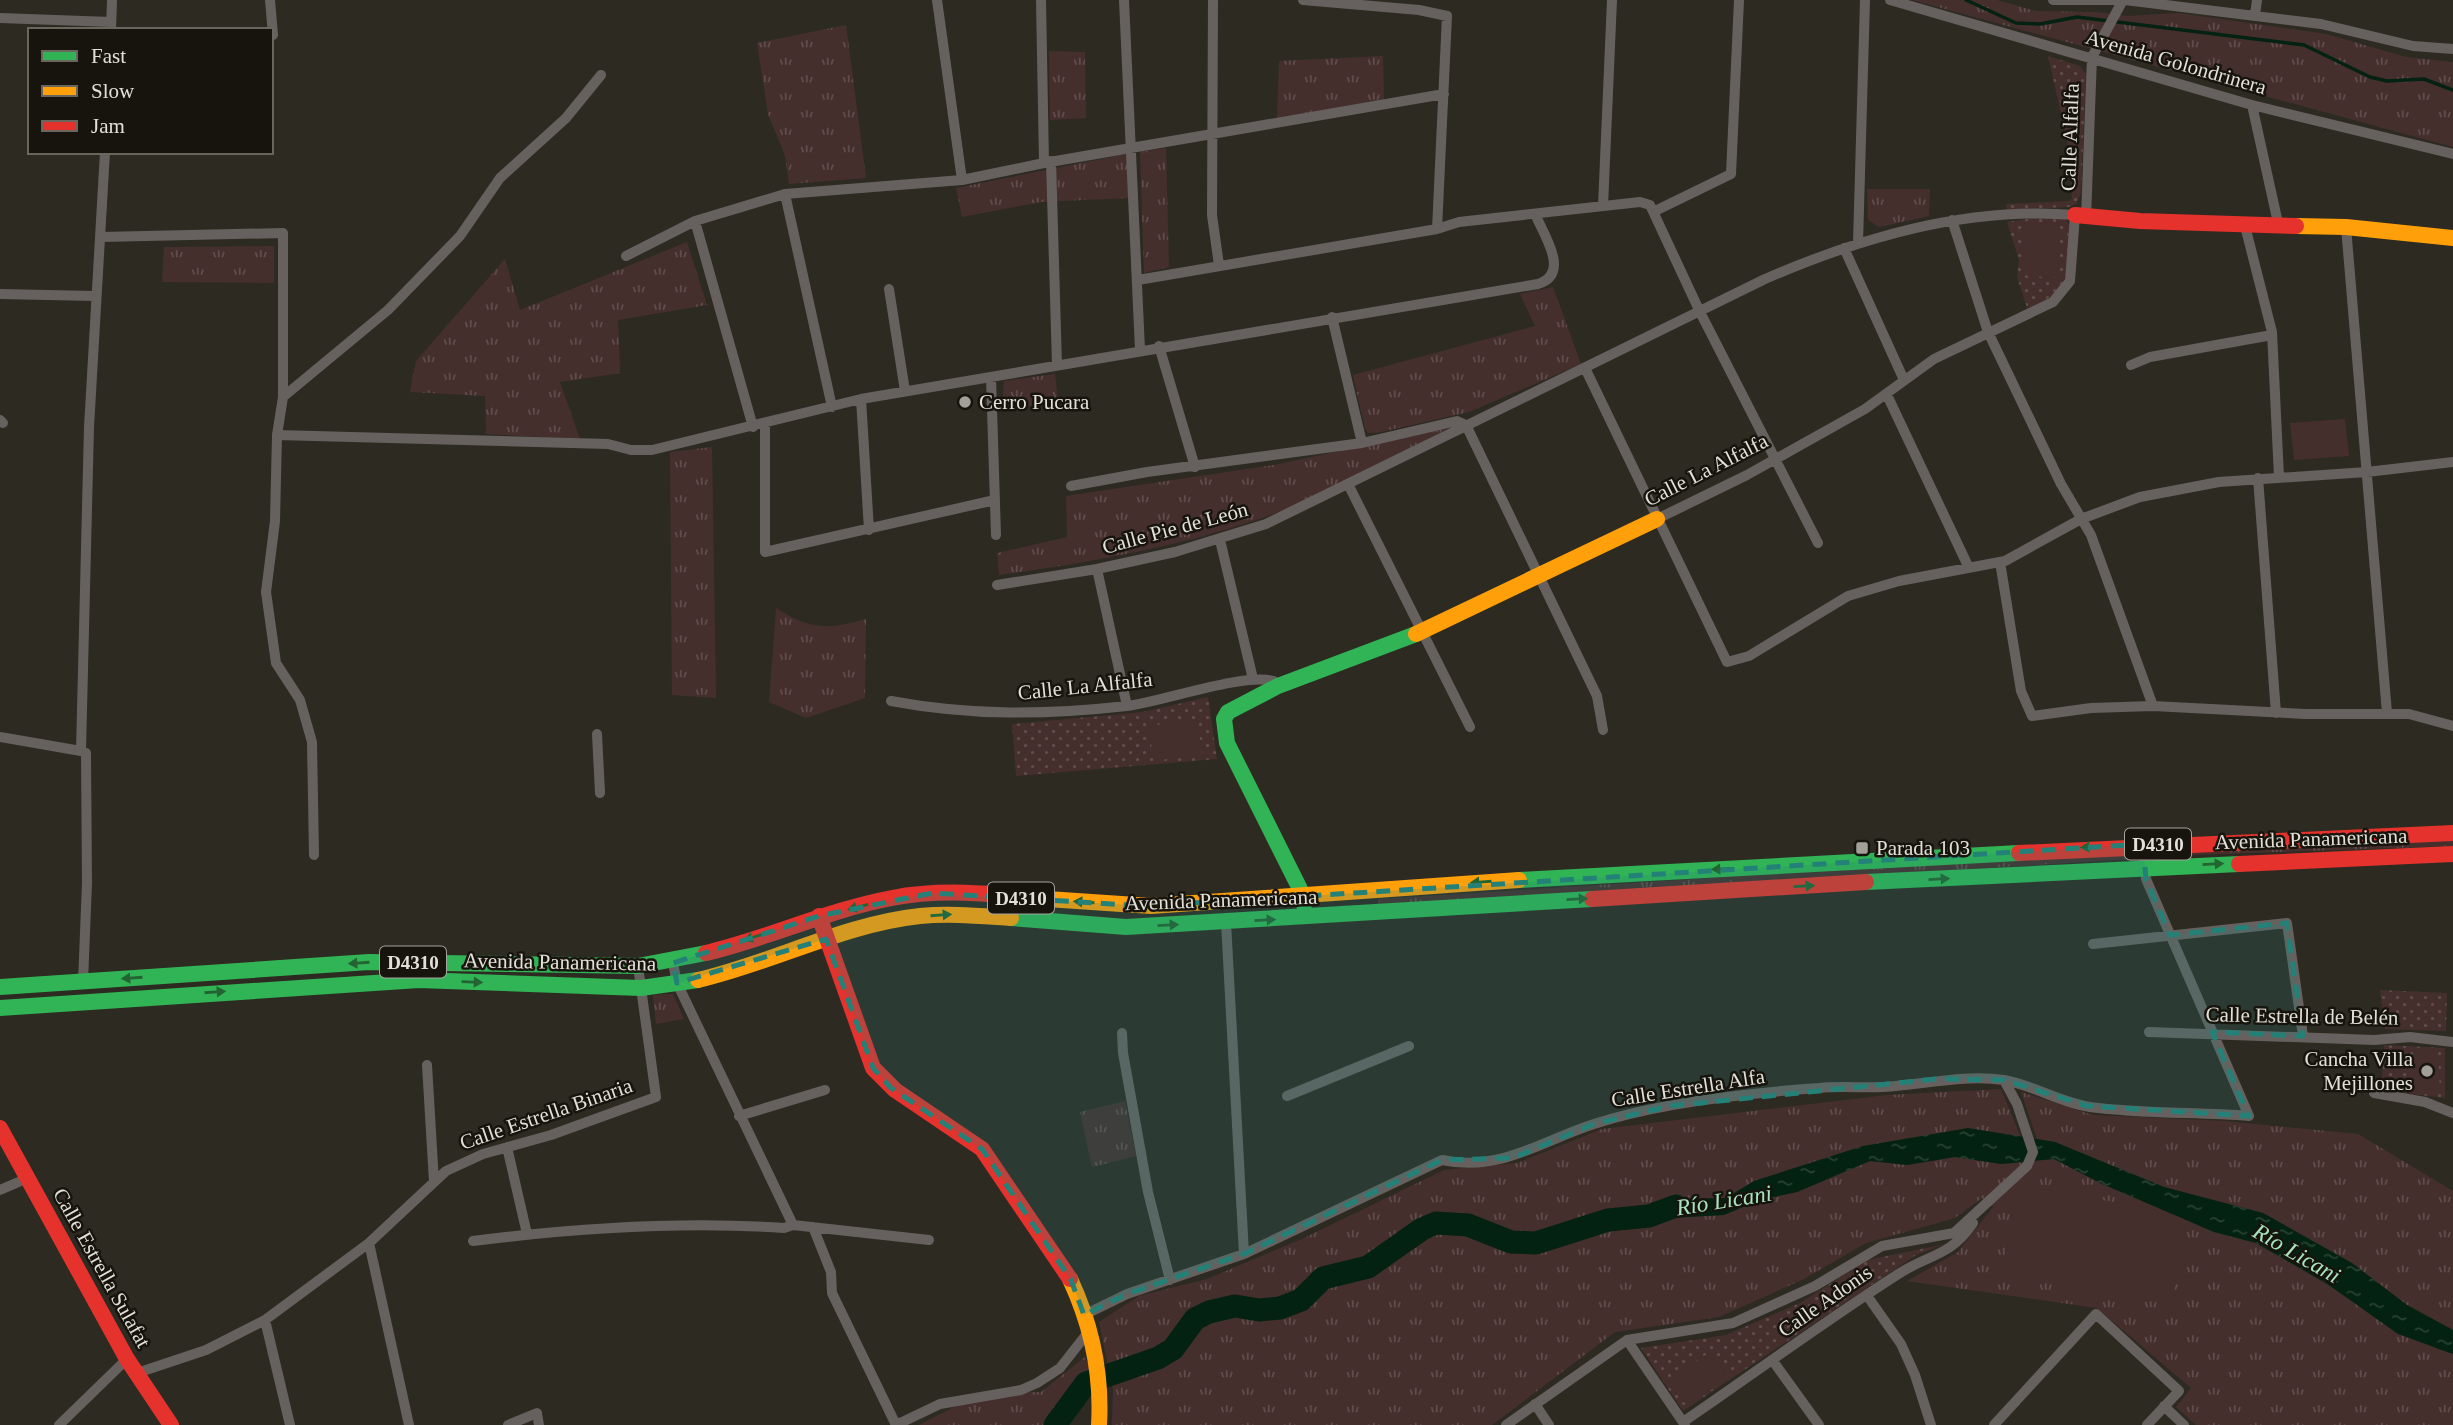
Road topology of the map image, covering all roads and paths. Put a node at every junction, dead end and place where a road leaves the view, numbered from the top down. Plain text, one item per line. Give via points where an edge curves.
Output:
1 (112, 0) edge
2 (270, 0) edge
3 (937, 0) edge
4 (1041, 0) edge
5 (1124, 0) edge
6 (1213, 0) edge
7 (1303, 0) edge
8 (1612, 0) edge
9 (1740, 0) edge
10 (1866, 0) edge
11 (1890, 0) edge
12 (2053, 0) edge
13 (2122, 0) edge
14 (2257, 0) edge
15 (2255, 15) junction
16 (0, 18) edge
17 (111, 26) edge
18 (272, 28) edge
19 (2453, 48) edge
20 (2092, 57) junction
21 (601, 75) dead end
22 (1444, 94) junction
23 (2252, 105) junction
24 (1213, 135) junction
25 (1133, 148) junction
26 (105, 154) edge
27 (2453, 154) edge
28 (1048, 162) junction
29 (962, 180) junction
30 (785, 194) junction
31 (1602, 206) junction
32 (1655, 211) junction
33 (1535, 214) junction
34 (2081, 216) junction
35 (1952, 220) junction
36 (695, 221) junction
37 (2244, 222) junction
38 (2277, 223) junction
39 (2346, 227) junction
40 (1437, 229) junction
41 (101, 237) junction
42 (2453, 238) edge
43 (1858, 243) junction
44 (1844, 248) junction
45 (626, 256) dead end
46 (1219, 265) junction
47 (1138, 280) junction
48 (889, 289) dead end
49 (0, 294) edge
50 (95, 296) junction
51 (1700, 312) junction
52 (1332, 317) junction
53 (1988, 332) junction
54 (2272, 335) junction
55 (1159, 346) junction
56 (1140, 350) junction
57 (1057, 365) junction
58 (2131, 365) dead end
59 (1585, 368) junction
60 (991, 377) junction
61 (1904, 380) junction
62 (905, 391) junction
63 (1887, 395) junction
64 (283, 397) junction
65 (861, 399) junction
66 (832, 407) junction
67 (765, 424) junction
68 (1466, 425) junction
69 (753, 427) junction
70 (277, 435) junction
71 (1362, 443) junction
72 (1774, 459) junction
73 (2453, 461) edge
74 (1195, 467) junction
75 (2367, 472) junction
76 (2279, 477) junction
77 (2258, 478) junction
78 (1348, 484) junction
79 (1071, 486) dead end
80 (995, 500) junction
81 (1657, 519) junction
82 (2081, 519) junction
83 (869, 530) junction
84 (996, 535) dead end
85 (1220, 540) junction
86 (1818, 543) dead end
87 (2000, 562) junction
88 (1969, 568) junction
89 (1097, 569) junction
90 (1538, 574) junction
91 (997, 584) dead end
92 (1423, 632) junction
93 (1253, 679) junction
94 (1278, 686) junction
95 (891, 701) dead end
96 (1127, 706) junction
97 (2153, 706) junction
98 (2276, 713) junction
99 (2387, 713) junction
100 (2453, 726) edge
101 (1470, 727) dead end
102 (1603, 730) dead end
103 (597, 734) dead end
104 (0, 737) edge
105 (86, 753) dead end
106 (600, 793) dead end
107 (2453, 833) edge
108 (2143, 845) junction
109 (2453, 854) edge
110 (314, 855) dead end
111 (2145, 868) junction
112 (1354, 892) junction
113 (1303, 895) junction
114 (1356, 915) junction
115 (819, 916) junction
116 (1305, 918) junction
117 (1226, 922) junction
118 (2171, 935) junction
119 (827, 939) junction
120 (2093, 944) dead end
121 (673, 963) junction
122 (638, 966) junction
123 (83, 982) junction
124 (677, 983) junction
125 (0, 987) edge
126 (641, 988) junction
127 (0, 1008) edge
128 (2149, 1032) dead end
129 (2212, 1032) junction
130 (1122, 1033) dead end
131 (2304, 1035) junction
132 (2453, 1042) edge
133 (1409, 1046) dead end
134 (427, 1065) dead end
135 (2004, 1080) junction
136 (825, 1090) dead end
137 (2374, 1093) dead end
138 (1287, 1096) dead end
139 (2453, 1112) edge
140 (739, 1116) junction
141 (0, 1128) edge
142 (507, 1147) junction
143 (28, 1178) junction
144 (434, 1182) junction
145 (0, 1190) edge
146 (1982, 1209) junction
147 (793, 1225) junction
148 (813, 1227) junction
149 (527, 1234) junction
150 (929, 1240) dead end
151 (473, 1241) dead end
152 (369, 1243) junction
153 (1244, 1254) junction
154 (1170, 1280) junction
155 (1868, 1297) junction
156 (1084, 1315) junction
157 (265, 1320) junction
158 (1089, 1331) junction
159 (1627, 1340) junction
160 (127, 1359) junction
161 (1773, 1361) junction
162 (137, 1373) junction
163 (1535, 1404) junction
164 (2164, 1406) junction
165 (1684, 1423) edge
166 (59, 1425) edge
167 (171, 1425) edge
168 (290, 1425) edge
169 (409, 1425) edge
170 (508, 1425) edge
171 (539, 1425) edge
172 (896, 1425) edge
173 (1099, 1425) edge
174 (1506, 1425) edge
175 (1549, 1425) edge
176 (1819, 1425) edge
177 (1931, 1425) edge
178 (1994, 1425) edge
179 (2147, 1425) edge
180 (2184, 1425) edge

1 - 17 street
2 - 18 street
3 - 29 street
4 - 28 street
5 - 25 street
6 - 24 street
7 - 22 street via 1447,16
8 - 31 street
9 - 32 street via 1731,174
10 - 43 street
11 - 20 street, Avenida Golondrinera
12 - 13 street, Avenida Golondrinera
13 - 15 street, Avenida Golondrinera
13 - 20 street
14 - 15 street
15 - 19 street, Avenida Golondrinera via 2321,23 2413,46
16 - 17 street
20 - 23 street, Avenida Golondrinera
20 - 34 street, Calle Alfalfa
21 - 64 street via 566,118 500,178 460,236 388,310
22 - 24 street
22 - 40 street
23 - 27 street, Avenida Golondrinera
23 - 38 street
24 - 25 street
24 - 46 street via 1212,215
25 - 28 street
25 - 47 street
26 - 41 street
28 - 29 street
28 - 57 street
29 - 30 street
30 - 36 street
30 - 66 street
31 - 32 street via 1640,202
31 - 33 street
32 - 51 street
33 - 40 street via 1459,222
33 - 52 street via 1556,264 1548,281
34 - 35 street, Calle Pie de León via 2041,212
34 - 37 main road
34 - 53 street, Calle La Alfalfa via 2064,292 2040,310
35 - 43 street, Calle Pie de León
35 - 53 street
36 - 45 street
36 - 69 street
37 - 38 main road
37 - 54 street
38 - 39 main road
39 - 42 main road
39 - 75 street
40 - 46 street
41 - 50 street
41 - 64 street via 283,233
43 - 44 street, Calle Pie de León
44 - 51 street, Calle Pie de León via 1765,279
44 - 61 street
46 - 47 street
47 - 56 street
48 - 62 street
49 - 50 street
50 - 104 street via 80,751
51 - 59 street, Calle Pie de León
51 - 72 street
52 - 55 street
52 - 71 street
53 - 61 street, Calle La Alfalfa
53 - 82 street
54 - 58 street via 2150,357
54 - 76 street
55 - 56 street
55 - 74 street
56 - 57 street
57 - 60 street
59 - 68 street, Calle Pie de León
59 - 81 street
60 - 62 street
60 - 80 street
61 - 63 street, Calle La Alfalfa
62 - 65 street
63 - 72 street, Calle La Alfalfa
63 - 88 street
64 - 70 street
65 - 66 street
65 - 83 street
66 - 67 street
67 - 69 street
67 - 83 street via 765,552
68 - 71 street via 1457,421
68 - 78 street, Calle Pie de León
68 - 90 street
69 - 70 street via 652,450 608,444
70 - 110 street via 275,521 266,593 276,663 300,700 312,742
71 - 74 street
72 - 81 street, Calle La Alfalfa
72 - 86 street
73 - 75 street
74 - 79 street
75 - 76 street
75 - 99 street
76 - 77 street
77 - 82 street via 2179,488 2112,505
77 - 98 street
78 - 85 street, Calle Pie de León via 1266,524
78 - 92 street
80 - 83 street
80 - 84 street
81 - 88 street via 1727,662 1749,656 1849,596
81 - 90 main road, Calle La Alfalfa
82 - 87 street
82 - 97 street via 2098,552
85 - 89 street, Calle Pie de León
85 - 93 street
87 - 88 street
87 - 97 street via 2021,691 2032,716
89 - 91 street, Calle Pie de León
89 - 96 street
90 - 92 main road, Calle La Alfalfa
90 - 102 street via 1597,696
92 - 94 main road, Calle La Alfalfa
92 - 101 street
93 - 94 street, Calle La Alfalfa via 1274,681
93 - 96 street, Calle La Alfalfa
94 - 113 main road, Calle La Alfalfa via 1239,705 1224,719 1227,743
95 - 96 street, Calle La Alfalfa via 1009,715
97 - 98 street
98 - 99 street
99 - 100 street
103 - 106 street
105 - 123 street via 88,883
107 - 108 main road, Avenida Panamericana / D4310
108 - 111 street
108 -> 112 main road, Avenida Panamericana / D4310
111 -> 109 main road, Avenida Panamericana / D4310
114 -> 111 main road, Avenida Panamericana / D4310
111 - 118 street
112 - 113 main road, Avenida Panamericana / D4310
112 - 114 street
113 -> 115 main road, Avenida Panamericana / D4310 via 1145,906 932,893
113 - 116 main road
114 - 116 main road, Avenida Panamericana / D4310
115 - 119 main road
115 -> 121 main road, Avenida Panamericana / D4310
117 -> 116 main road, Avenida Panamericana / D4310
119 -> 117 main road, Avenida Panamericana / D4310 via 918,916 959,914 1126,927
117 - 153 street
118 - 120 street
118 - 129 street
118 - 131 street via 2287,923
119 - 124 main road, Avenida Panamericana / D4310
119 - 156 main road via 873,1068 891,1088 982,1149 1072,1280
121 - 122 main road, Avenida Panamericana / D4310
121 - 124 street
122 -> 123 main road, Avenida Panamericana / D4310 via 369,962
122 - 126 street
123 - 125 main road, Avenida Panamericana / D4310
124 - 126 main road, Avenida Panamericana / D4310
124 - 140 street
127 -> 126 main road, Avenida Panamericana / D4310 via 406,981
126 - 142 street, Calle Estrella Binaria via 656,1097
128 - 129 street, Calle Estrella de Belén
129 - 131 street, Calle Estrella de Belén
129 - 135 street, Calle Estrella Alfa via 2249,1116 2087,1107
130 - 154 street via 1148,1192
131 - 132 street, Calle Estrella de Belén
133 - 138 street
134 - 144 street
135 - 146 street via 2033,1152 2027,1166
135 - 153 street, Calle Estrella Alfa via 1937,1079 1883,1087 1819,1088 1645,1112 1594,1124 1513,1158 1460,1163 1442,1160
136 - 140 street
137 - 139 street
140 - 147 street
141 - 143 main road, Calle Estrella Sulafat
142 - 144 street, Calle Estrella Binaria via 446,1171
142 - 149 street
143 - 145 street
143 - 160 main road, Calle Estrella Sulafat
144 - 152 street, Calle Estrella Binaria
146 - 155 street, Calle Adonis via 1965,1236 1945,1253 1902,1272
146 - 159 street via 1954,1233 1882,1246 1815,1286 1733,1323
147 - 148 street
147 - 149 street via 718,1224
148 - 150 street
148 - 172 street via 831,1272 832,1293
149 - 151 street
152 - 157 street, Calle Estrella Binaria
152 - 169 street
153 - 154 street, Calle Estrella Alfa
154 - 156 street, Calle Estrella Alfa
155 - 161 street, Calle Adonis
155 - 177 street via 1901,1344
156 - 158 main road
157 - 162 street, Calle Estrella Binaria via 206,1350
157 - 168 street
158 - 172 street via 1060,1368 1037,1383 940,1404
158 - 173 main road via 1101,1392
159 - 163 street
159 - 165 street
160 - 162 main road, Calle Estrella Sulafat
160 - 166 street
161 - 165 street, Calle Adonis
161 - 176 street
162 - 167 main road, Calle Estrella Sulafat
163 - 174 street
163 - 175 street
164 - 178 street via 2179,1391 2096,1314
164 - 179 street
164 - 180 street
170 - 171 street via 537,1413

